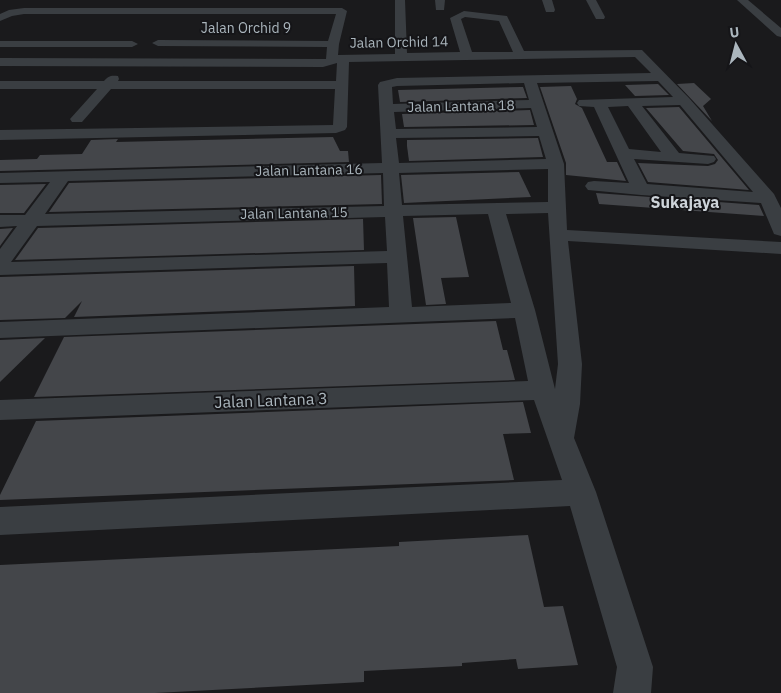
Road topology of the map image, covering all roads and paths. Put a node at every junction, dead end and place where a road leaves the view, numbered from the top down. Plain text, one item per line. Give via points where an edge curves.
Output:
1 (187, 0) edge
2 (400, 0) edge
3 (540, 0) edge
4 (591, 0) edge
5 (742, 0) edge
6 (548, 3) edge
7 (754, 10) junction
8 (772, 11) dead end
9 (176, 12) junction
10 (600, 17) dead end
11 (0, 18) edge
12 (143, 33) dead end
13 (781, 34) edge
14 (158, 43) junction
15 (0, 44) edge
16 (132, 44) junction
17 (332, 44) junction
18 (520, 55) junction
19 (466, 56) junction
20 (401, 57) junction
21 (338, 59) junction
22 (0, 62) edge
23 (120, 62) junction
24 (142, 62) junction
25 (662, 77) junction
26 (529, 80) junction
27 (341, 85) junction
28 (0, 86) edge
29 (107, 86) junction
30 (684, 101) junction
31 (632, 102) junction
32 (536, 104) junction
33 (386, 108) junction
34 (340, 118) junction
35 (58, 119) dead end
36 (77, 119) junction
37 (545, 131) junction
38 (388, 134) junction
39 (0, 135) edge
40 (624, 152) junction
41 (674, 158) junction
42 (708, 160) dead end
43 (556, 164) junction
44 (391, 168) junction
45 (63, 176) junction
46 (0, 178) edge
47 (594, 186) dead end
48 (641, 190) junction
49 (768, 198) junction
50 (557, 207) junction
51 (496, 209) junction
52 (394, 211) junction
53 (31, 220) junction
54 (0, 221) edge
55 (781, 230) edge
56 (558, 236) junction
57 (781, 248) edge
58 (397, 257) junction
59 (0, 263) edge
60 (0, 269) edge
61 (524, 310) junction
62 (401, 314) junction
63 (0, 330) edge
64 (543, 390) junction
65 (2, 414) edge
66 (561, 437) junction
67 (581, 492) junction
68 (0, 521) edge
69 (632, 693) edge

1 - 9 street
2 - 20 street
3 - 6 street
4 - 10 street
5 - 7 street
7 - 8 street
7 - 13 street
9 - 11 street via 24,11
9 - 14 street
9 - 17 street via 347,11 334,26
12 - 16 street
14 - 17 street, Jalan Orchid 9
14 - 24 street
15 - 16 street
16 - 23 street
17 - 21 street
18 - 19 street, Jalan Orchid 14
18 - 19 street, Jalan Orchid 14 via 503,18 464,14 456,18
18 - 25 street, Jalan Orchid 14 via 636,53
19 - 20 street, Jalan Orchid 14
20 - 21 street, Jalan Orchid 14
21 - 24 street, Jalan Orchid 14 via 316,63
21 - 27 street
22 - 23 street, Jalan Orchid 14
23 - 24 street, Jalan Orchid 14
23 - 29 street
25 - 26 street
25 - 30 street
26 - 32 street
26 - 33 street via 388,83 385,85
27 - 29 street
27 - 34 street
28 - 29 street
29 - 36 street
30 - 31 street
30 - 49 street
31 - 40 street via 592,103
31 - 41 street
32 - 33 street, Jalan Lantana 18
32 - 37 street
33 - 38 street
34 - 36 street
34 - 39 street via 340,127 332,129
35 - 36 street
37 - 38 street
37 - 43 street
38 - 44 street
40 - 41 street
40 - 48 street
41 - 42 street
43 - 44 street, Jalan Lantana 16
43 - 50 street
44 - 45 street, Jalan Lantana 16
44 - 52 street
45 - 46 street, Jalan Lantana 16
45 - 53 street
47 - 48 street
48 - 49 street
49 - 55 street
50 - 51 street, Jalan Lantana 15
50 - 56 street
51 - 52 street, Jalan Lantana 15
51 - 61 street
52 - 53 street, Jalan Lantana 15
52 - 58 street
53 - 54 street, Jalan Lantana 15
53 - 59 street
56 - 57 street
56 - 66 street via 570,364
58 - 60 street
58 - 62 street
61 - 62 street
61 - 64 street
62 - 63 street
64 - 65 street, Jalan Lantana 3
64 - 66 street
66 - 67 street
67 - 68 street
67 - 69 street via 635,666

